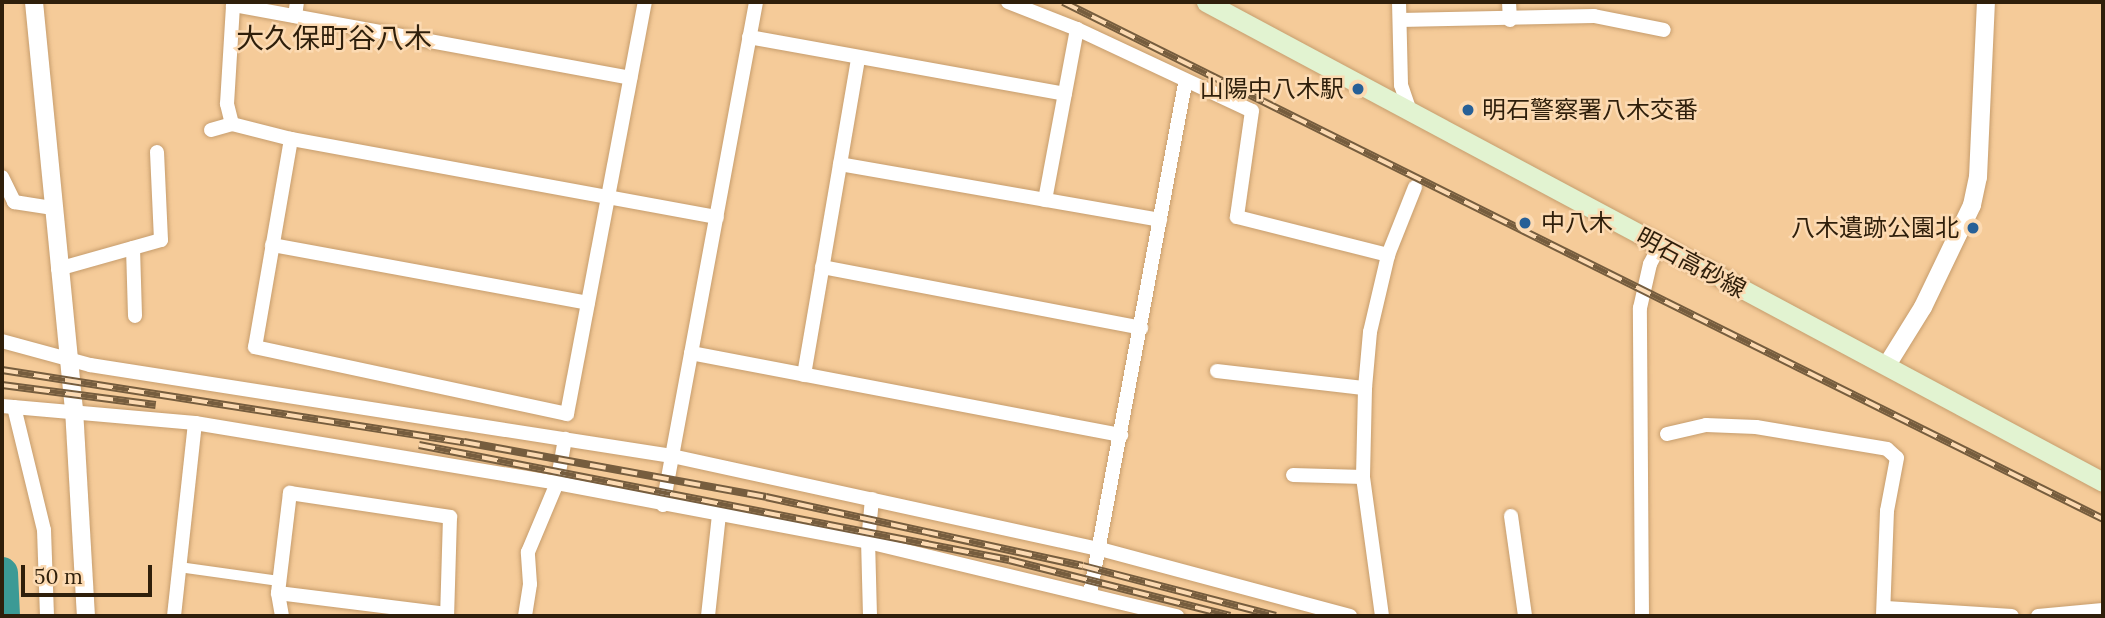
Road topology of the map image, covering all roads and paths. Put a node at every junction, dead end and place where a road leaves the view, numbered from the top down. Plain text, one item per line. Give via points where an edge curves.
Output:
1 (34, 2) edge
2 (645, 2) edge
3 (756, 2) edge
4 (1008, 2) edge
5 (1206, 2) edge
6 (1399, 2) edge
7 (1509, 2) edge
8 (1986, 2) edge
9 (296, 9) edge
10 (1400, 20) junction
11 (1510, 20) junction
12 (1077, 29) junction
13 (1664, 30) dead end
14 (749, 37) junction
15 (858, 59) junction
16 (630, 78) junction
17 (1185, 84) junction
18 (1065, 94) junction
19 (1410, 111) junction
20 (232, 124) junction
21 (211, 130) dead end
22 (291, 139) junction
23 (157, 152) dead end
24 (840, 164) junction
25 (2, 177) edge
26 (1415, 187) dead end
27 (608, 196) junction
28 (1045, 200) junction
29 (52, 208) junction
30 (717, 217) junction
31 (1160, 220) junction
32 (272, 245) junction
33 (1659, 247) junction
34 (133, 248) junction
35 (1388, 255) junction
36 (822, 267) junction
37 (58, 269) junction
38 (588, 303) junction
39 (135, 316) dead end
40 (1141, 328) junction
41 (2, 341) edge
42 (691, 353) junction
43 (66, 359) junction
44 (1887, 365) junction
45 (1217, 371) dead end
46 (804, 374) junction
47 (1365, 388) junction
48 (8, 407) edge
49 (74, 409) junction
50 (195, 423) junction
51 (1121, 435) junction
52 (1667, 435) dead end
53 (565, 439) junction
54 (671, 456) junction
55 (1293, 475) dead end
56 (1363, 477) junction
57 (2103, 482) edge
58 (557, 483) junction
59 (872, 499) junction
60 (663, 505) junction
61 (719, 515) junction
62 (1511, 516) dead end
63 (868, 542) junction
64 (1100, 549) junction
65 (179, 567) junction
66 (279, 587) junction
67 (1090, 594) junction
68 (2103, 610) edge
69 (1884, 612) edge
70 (447, 615) edge
71 (47, 616) edge
72 (86, 616) edge
73 (174, 616) edge
74 (282, 616) edge
75 (525, 616) edge
76 (708, 616) edge
77 (870, 616) edge
78 (1177, 616) edge
79 (1350, 616) edge
80 (1382, 616) edge
81 (1525, 616) edge
82 (1642, 616) edge
83 (2012, 616) edge
84 (2038, 616) edge

1 - 29 street
2 - 16 street
3 - 14 street
4 - 12 street
5 - 19 main road, 明石高砂線
6 - 10 street
7 - 11 street
8 - 44 street via 1979,177 1972,205 1923,307
9 - 16 street
9 - 20 street via 233,5 227,104
10 - 11 street
10 - 19 street via 1401,85
11 - 13 street via 1594,16
12 - 17 street
12 - 18 street
14 - 15 street
14 - 30 street
15 - 18 street
15 - 24 street
16 - 27 street
17 - 31 street
17 - 35 street via 1252,111 1237,217
18 - 28 street
19 - 33 main road, 明石高砂線
20 - 21 street
20 - 22 street
22 - 27 street
22 - 32 street
23 - 34 street via 161,240
24 - 28 street
24 - 36 street
25 - 29 street via 14,202
26 - 35 street
27 - 30 street
27 - 38 street
28 - 31 street
29 - 37 street
30 - 42 street
31 - 40 street
32 - 38 street
32 - 38 street via 254,347 567,414
33 - 44 main road, 明石高砂線
33 - 82 street via 1650,264 1640,308
34 - 37 street
34 - 39 street
35 - 47 street via 1370,332
36 - 40 street
36 - 46 street
37 - 43 street
40 - 51 street
41 - 43 street
42 - 46 street
42 - 54 street
43 - 49 street
43 - 53 street
44 - 57 main road, 明石高砂線
45 - 47 street
46 - 51 street
47 - 56 street
48 - 49 street
48 - 71 street via 44,530
49 - 50 street
49 - 72 street
50 - 58 street
50 - 65 street
51 - 64 street
52 - 69 street via 1706,425 1756,427 1887,449 1897,458 1887,511
53 - 54 street
53 - 58 street
54 - 59 street
54 - 60 street
55 - 56 street
56 - 80 street
58 - 60 street
58 - 75 street via 528,552
59 - 63 street
59 - 64 street
60 - 61 street
61 - 63 street
61 - 76 street
62 - 81 street
63 - 67 street
63 - 77 street
64 - 67 street
64 - 79 street
65 - 66 street
65 - 73 street
66 - 70 street
66 - 70 street via 290,493 450,517
66 - 74 street
67 - 78 street
68 - 84 street
69 - 83 street

